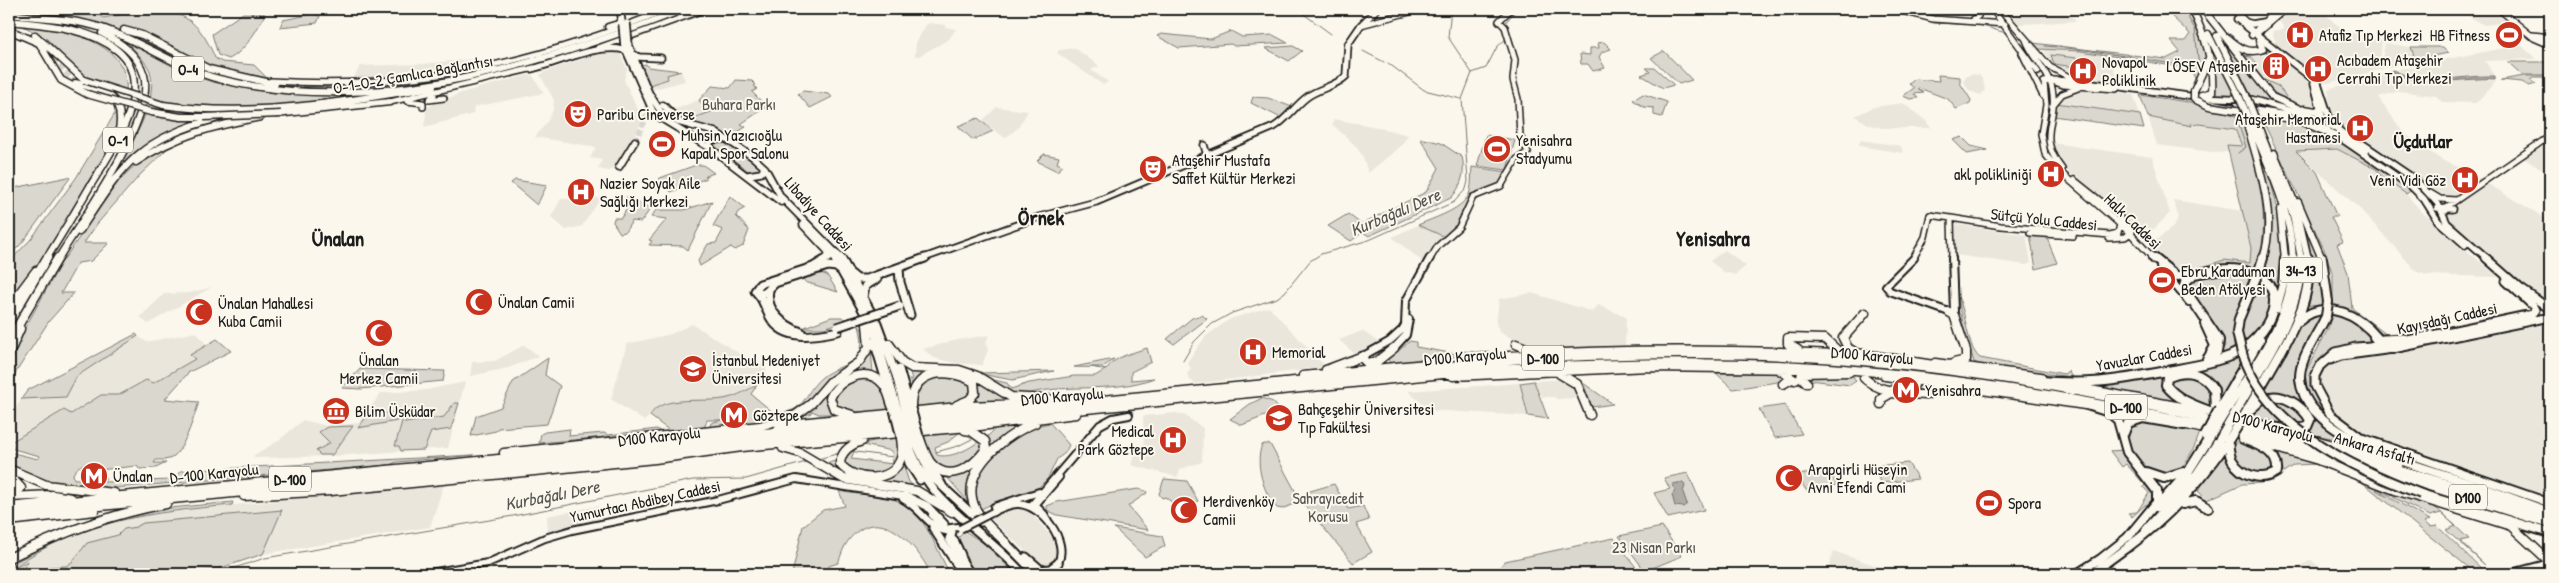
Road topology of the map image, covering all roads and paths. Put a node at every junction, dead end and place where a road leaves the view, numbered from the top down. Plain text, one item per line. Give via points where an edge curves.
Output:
1 (620, 9) edge
2 (624, 9) edge
3 (668, 9) edge
4 (685, 9) edge
5 (694, 9) edge
6 (706, 9) edge
7 (1377, 9) edge
8 (1421, 9) edge
9 (1510, 9) edge
10 (1894, 9) edge
11 (1900, 9) edge
12 (1975, 9) edge
13 (1992, 9) edge
14 (2000, 9) edge
15 (2192, 9) edge
16 (2202, 9) edge
17 (2231, 9) edge
18 (2277, 9) edge
19 (2285, 9) edge
20 (2501, 9) edge
21 (9, 14) edge
22 (24, 16) junction
23 (1974, 19) junction
24 (2237, 19) joint
25 (9, 21) edge
26 (2212, 21) junction
27 (1999, 22) junction
28 (2245, 22) junction
29 (2264, 22) junction
30 (625, 23) junction
31 (9, 25) edge
32 (1361, 25) junction
33 (2014, 25) junction
34 (2265, 29) junction
35 (9, 30) edge
36 (124, 30) tunnel mouth
37 (2010, 31) junction
38 (622, 32) junction
39 (9, 34) edge
40 (23, 34) junction
41 (2255, 34) junction
42 (2026, 40) junction
43 (2546, 41) edge
44 (2270, 45) junction
45 (2021, 46) junction
46 (626, 47) junction
47 (632, 53) junction
48 (2209, 54) junction
49 (648, 57) junction
50 (634, 61) junction
51 (531, 69) junction
52 (2038, 72) tunnel mouth
53 (2254, 74) junction
54 (249, 79) junction
55 (2049, 80) junction
56 (2061, 81) junction
57 (2085, 82) junction
58 (2091, 87) junction
59 (2116, 89) junction
60 (360, 90) junction
61 (448, 90) junction
62 (88, 92) junction
63 (2195, 94) junction
64 (2237, 95) junction
65 (2213, 97) junction
66 (2248, 97) junction
67 (444, 98) dead end
68 (2046, 99) junction
69 (357, 101) junction
70 (390, 102) junction
71 (2218, 104) junction
72 (423, 106) dead end
73 (663, 106) dead end
74 (2052, 106) junction
75 (2321, 108) junction
76 (2237, 109) junction
77 (281, 114) junction
78 (2308, 114) joint
79 (2327, 114) junction
80 (2249, 117) junction
81 (2299, 118) junction
82 (683, 123) junction
83 (2326, 123) tunnel mouth
84 (2336, 126) junction
85 (700, 128) junction
86 (690, 135) junction
87 (2550, 136) edge
88 (2342, 139) junction
89 (118, 140) junction
90 (729, 140) junction
91 (635, 141) tunnel mouth
92 (2542, 143) junction
93 (2550, 143) edge
94 (1204, 145) dead end
95 (713, 150) junction
96 (2366, 150) joint
97 (1207, 155) junction
98 (619, 167) dead end
99 (2280, 167) junction
100 (765, 168) junction
101 (2269, 169) junction
102 (748, 175) junction
103 (2430, 193) junction
104 (2458, 200) junction
105 (2425, 201) junction
106 (99, 202) junction
107 (2445, 208) junction
108 (2118, 216) joint
109 (1952, 220) junction
110 (2120, 224) junction
111 (1458, 227) junction
112 (2068, 234) junction
113 (2131, 234) junction
114 (2115, 239) junction
115 (828, 250) junction
116 (51, 252) junction
117 (2149, 253) junction
118 (55, 264) junction
119 (900, 269) junction
120 (847, 273) junction
121 (2198, 273) junction
122 (885, 276) junction
123 (2506, 281) junction
124 (900, 282) junction
125 (763, 283) junction
126 (769, 289) junction
127 (757, 293) junction
128 (861, 300) junction
129 (905, 306) junction
130 (9, 307) edge
131 (2549, 310) edge
132 (1949, 312) junction
133 (1865, 313) dead end
134 (25, 315) junction
135 (2550, 317) edge
136 (2539, 318) junction
137 (9, 322) edge
138 (876, 323) junction
139 (2268, 323) junction
140 (867, 324) junction
141 (838, 329) junction
142 (2373, 335) junction
143 (9, 341) edge
144 (889, 344) junction
145 (2384, 345) junction
146 (2372, 346) junction
147 (1394, 348) junction
148 (2393, 349) junction
149 (2281, 352) junction
150 (9, 354) edge
151 (1363, 356) junction
152 (1839, 356) junction
153 (1887, 358) junction
154 (2204, 360) junction
155 (2324, 362) junction
156 (1934, 363) junction
157 (1392, 366) junction
158 (1858, 366) junction
159 (1582, 370) junction
160 (1758, 370) junction
161 (1848, 370) junction
162 (1964, 371) junction
163 (1545, 372) junction
164 (1916, 374) junction
165 (1313, 375) junction
166 (1426, 375) junction
167 (1789, 375) junction
168 (1882, 375) junction
169 (1989, 377) junction
170 (1795, 380) dead end
171 (2032, 380) junction
172 (2089, 380) joint
173 (1807, 383) dead end
174 (1783, 384) dead end
175 (1946, 384) junction
176 (1246, 386) junction
177 (1581, 387) junction
178 (2010, 393) junction
179 (1095, 400) junction
180 (1881, 404) dead end
181 (2086, 404) junction
182 (1118, 406) junction
183 (902, 409) junction
184 (942, 409) junction
185 (2223, 411) junction
186 (1591, 414) dead end
187 (1129, 415) dead end
188 (869, 416) junction
189 (2244, 416) junction
190 (1054, 417) junction
191 (2184, 425) junction
192 (2259, 425) junction
193 (735, 429) junction
194 (934, 431) junction
195 (890, 435) junction
196 (2208, 436) junction
197 (910, 437) junction
198 (2243, 439) junction
199 (2224, 440) junction
200 (752, 446) junction
201 (742, 447) junction
202 (694, 448) junction
203 (1078, 451) junction
204 (904, 452) junction
205 (2294, 452) junction
206 (439, 463) junction
207 (9, 469) edge
208 (2183, 472) junction
209 (2386, 472) junction
210 (428, 474) joint
211 (9, 475) edge
212 (2200, 484) junction
213 (1047, 486) junction
214 (874, 492) junction
215 (228, 493) junction
216 (142, 494) junction
217 (1045, 495) junction
218 (905, 496) junction
219 (2488, 496) junction
220 (9, 497) edge
221 (195, 499) junction
222 (79, 500) junction
223 (1018, 500) junction
224 (2550, 503) edge
225 (1033, 505) junction
226 (2180, 505) junction
227 (9, 507) edge
228 (2155, 509) junction
229 (992, 510) junction
230 (952, 512) junction
231 (2550, 512) edge
232 (1044, 514) junction
233 (9, 515) edge
234 (2550, 518) edge
235 (9, 521) edge
236 (944, 524) dead end
237 (2550, 524) edge
238 (934, 528) junction
239 (975, 528) junction
240 (1052, 528) junction
241 (956, 532) junction
242 (2550, 533) edge
243 (2129, 536) junction
244 (1007, 544) junction
245 (2128, 547) junction
246 (9, 559) edge
247 (1058, 563) junction
248 (2550, 564) edge
249 (424, 574) edge
250 (964, 574) edge
251 (970, 574) edge
252 (1022, 574) edge
253 (1036, 574) edge
254 (1050, 574) edge
255 (2076, 574) edge
256 (2091, 574) edge
257 (2508, 574) edge

1 - 30 main road, Libadiye Caddesi
2 - 30 main road, Libadiye Caddesi
3 - 30 main road
4 - 60 highway, O-1-O-2 Çamlıca Bağlantısı / O-4 via 586,45 514,66 443,81
5 - 69 highway, O-1-O-2 Çamlıca Bağlantısı / O-4 via 591,47 523,67
6 - 51 main road via 635,37
7 - 32 main road
8 - 32 main road
9 - 111 main road via 1499,21 1505,28 1516,60 1513,80 1524,151 1501,186 1473,197
10 - 27 main road via 1933,19
11 - 23 main road via 1928,16
12 - 23 main road via 1978,16
13 - 27 main road
14 - 33 main road
15 - 48 highway
15 - 64 highway, 34-13
16 - 26 highway
16 - 66 highway, 34-13
17 - 24 main road
17 - 28 main road
18 - 29 main road
19 - 34 main road
20 - 43 main road
21 - 22 highway, O-1
22 - 60 highway, O-4 via 56,18 105,29 174,63 221,79 295,90
22 - 118 highway, O-1 via 71,23 108,35 131,51 145,76 146,94 130,138
23 - 27 main road
24 - 41 main road
25 - 89 highway, O-1 via 75,31 99,40 121,55 130,67 134,88 128,117
26 - 41 highway via 2247,51 2262,51 2263,46
26 - 53 highway
27 - 33 main road
27 - 37 main road
27 - 37 main road
28 - 29 main road
28 - 41 main road
29 - 41 main road
30 - 38 main road, Libadiye Caddesi, bridge
30 - 38 main road, bridge via 608,28 616,27
30 - 46 main road, Libadiye Caddesi, bridge
30 - 54 main road via 528,57 472,71 394,82 310,85
31 - 69 highway, O-1-O-2 Çamlıca Bağlantısı / O-4, bridge via 43,40 64,64 84,80 163,105 249,109
32 - 97 main road via 1348,44 1348,68 1340,82 1313,94 1285,121
33 - 42 main road
34 - 41 main road
34 - 44 main road
35 - 40 highway
36 - 54 highway via 138,33 209,69
37 - 45 main road
38 - 46 main road, Libadiye Caddesi, bridge
39 - 40 highway
40 - 62 highway via 42,46 61,80
41 - 44 main road
41 - 75 main road via 2315,85
42 - 55 main road
42 - 57 main road via 2054,71
44 - 79 main road via 2319,84
45 - 52 main road
45 - 68 main road via 2027,66
46 - 47 main road, Libadiye Caddesi
46 - 50 main road, Libadiye Caddesi
46 - 51 main road via 612,47
47 - 49 main road via 637,57
47 - 50 main road, Libadiye Caddesi
48 - 63 highway
48 - 63 highway via 2212,92
49 - 50 main road
49 - 50 main road via 661,58
50 - 82 main road, Libadiye Caddesi via 657,107 667,117
50 - 86 main road, Libadiye Caddesi via 654,114
51 - 61 main road
53 - 75 highway via 2281,100 2309,110
53 - 78 highway via 2275,99
54 - 60 highway via 300,87
55 - 56 main road
55 - 68 main road, Halk Caddesi via 2043,84
55 - 74 main road, Halk Caddesi
56 - 57 main road
56 - 58 main road via 2055,82
56 - 59 main road
57 - 63 main road
58 - 59 main road
58 - 74 main road via 2062,94
59 - 71 main road
61 - 67 main road via 433,95 429,100
61 - 70 main road
62 - 77 highway, bridge via 151,112 181,117
62 - 89 highway via 76,83 106,95 121,109
63 - 65 main road
63 - 76 highway, bridge via 2194,98 2202,104
64 - 65 main road
64 - 66 main road
64 - 76 main road via 2229,101
64 - 80 highway, 34-13, bridge
65 - 71 main road via 2225,101
66 - 75 main road via 2310,118 2322,114
66 - 78 main road
66 - 80 highway, 34-13, bridge
68 - 110 main road, Halk Caddesi via 2041,134 2045,154 2064,176
69 - 106 highway via 236,114 188,127 136,156 117,175
70 - 72 main road via 419,102
70 - 77 highway
71 - 76 main road
73 - 82 main road
74 - 108 main road, Halk Caddesi via 2047,143 2052,157 2068,175
76 - 81 main road
76 - 88 highway via 2298,120
77 - 106 highway, bridge via 200,129 156,148 126,170
79 - 81 main road via 2318,120
79 - 84 main road
80 - 99 highway
80 - 101 highway, 34-13
80 - 185 highway, 34-13 via 2289,204 2299,239 2302,274 2288,318
80 - 242 highway, bridge via 2268,212 2267,248 2239,319 2237,333 2242,358 2258,386 2293,423 2344,459 2421,494
81 - 88 main road
82 - 85 main road, Libadiye Caddesi
83 - 96 highway
84 - 88 main road via 2320,122
84 - 103 main road
85 - 86 main road via 708,133 707,136
85 - 90 main road, Libadiye Caddesi
86 - 95 main road, Libadiye Caddesi
87 - 92 main road
88 - 105 main road via 2403,180
89 - 116 highway, O-1
90 - 95 main road via 714,139 709,144
90 - 100 main road, Libadiye Caddesi
91 - 98 main road
92 - 93 main road
92 - 104 main road
94 - 97 main road
95 - 102 main road, Libadiye Caddesi
96 - 103 main road
97 - 119 main road via 1096,202 1060,211
99 - 149 highway via 2302,227 2308,263 2304,301
99 - 231 highway, bridge via 2322,254 2328,284 2326,316 2304,362 2300,379 2309,402 2325,420 2368,446
100 - 102 main road via 761,173
100 - 120 main road, Libadiye Caddesi via 778,194 836,252
101 - 139 highway via 2279,205 2286,261 2280,297
101 - 185 highway, 34-13 via 2293,244 2291,286 2274,328
102 - 115 main road, Libadiye Caddesi
103 - 104 main road via 2448,201
103 - 107 main road
104 - 107 main road
105 - 107 main road
105 - 123 main road via 2442,225
106 - 118 highway
107 - 131 main road via 2447,223
108 - 113 main road, Sütçü Yolu Caddesi via 2130,228
109 - 112 main road, Sütçü Yolu Caddesi via 2031,233
109 - 132 main road via 1954,311
109 - 132 main road, Sütçü Yolu Caddesi via 1929,217 1916,258 1886,286 1897,296
110 - 112 main road, Sütçü Yolu Caddesi via 2120,231 2115,235
110 - 113 main road, Halk Caddesi
111 - 147 main road via 1439,249 1414,290 1410,301 1410,330
111 - 151 main road via 1438,246 1410,291 1402,330
112 - 114 main road, Sütçü Yolu Caddesi
113 - 114 main road, Sütçü Yolu Caddesi
113 - 117 main road, Halk Caddesi
114 - 117 main road via 2130,241
115 - 120 main road, Libadiye Caddesi
115 - 125 main road via 828,258 820,264
116 - 130 highway
116 - 137 highway, O-1
117 - 121 highway via 2176,276
117 - 154 main road, Halk Caddesi via 2206,327 2214,346
118 - 134 highway, O-1
119 - 120 main road via 860,280
119 - 122 main road
119 - 124 main road
119 - 129 main road
120 - 126 main road via 828,266 781,281
120 - 128 main road, Libadiye Caddesi
121 - 139 highway via 2232,269 2261,279 2273,292 2273,308
121 - 154 highway via 2187,279 2184,288 2215,331 2219,346 2212,357
122 - 124 main road via 894,276
122 - 128 main road via 864,286
123 - 131 main road
123 - 145 main road, Kayışdağı Caddesi via 2534,306 2534,313 2412,339 2385,338 2382,340
124 - 129 main road
125 - 126 main road via 769,284
125 - 127 main road via 755,288
126 - 127 main road
126 - 141 main road via 767,296 777,318 786,326 802,332
127 - 141 main road via 764,299 771,318 785,331 814,336
128 - 138 main road, Libadiye Caddesi
128 - 140 main road
128 - 183 main road, Libadiye Caddesi
129 - 141 main road, bridge
131 - 136 main road
132 - 156 highway via 1954,315 1966,360
133 - 153 highway via 1843,342 1856,353
134 - 143 highway, O-1
134 - 150 highway
135 - 136 main road, Kayışdağı Caddesi
136 - 148 main road, Kayışdağı Caddesi
138 - 144 main road
138 - 183 main road, Libadiye Caddesi via 896,376
139 - 171 highway via 2249,345 2232,356 2209,362 2097,384
139 - 185 highway
140 - 183 main road
140 - 193 highway via 869,347 863,357 830,382 806,408 778,422
142 - 145 highway
142 - 146 highway via 2378,342
142 - 149 highway via 2347,314 2319,308 2305,314
144 - 179 highway via 909,366 969,372 1010,396 1032,400
144 - 183 main road
145 - 146 main road, Kayışdağı Caddesi
145 - 148 highway
146 - 155 main road, Kayışdağı Caddesi via 2336,352
147 - 151 highway via 1375,363 1367,363
147 - 157 highway via 1382,358
148 - 155 main road, Kayışdağı Caddesi via 2341,356
149 - 189 highway
151 - 165 highway
152 - 152 highway via 1797,350 1788,341 1825,339
152 - 157 highway via 1682,349 1553,351
152 - 158 highway, D100 Karayolu / D-100
152 - 176 highway, D100 Karayolu / D-100 via 1618,354 1520,359
153 - 156 highway
153 - 158 highway
153 - 162 highway
154 - 172 main road, Yavuzlar Caddesi
155 - 224 main road via 2315,376 2315,386 2330,414 2352,432 2388,448
156 - 172 highway via 2050,379
157 - 165 highway
158 - 161 highway
158 - 162 highway
158 - 164 highway, D100 Karayolu / D-100
158 - 168 highway
158 - 168 highway via 1870,386 1881,390 1906,391 1914,388 1908,381
158 - 169 highway, D100 Karayolu / D-100
159 - 160 highway via 1678,367
159 - 163 highway
159 - 177 highway via 1576,376
160 - 161 highway
160 - 167 highway
161 - 166 highway, D100 Karayolu / D-100 via 1748,362 1637,361
161 - 173 highway via 1802,373 1801,377
162 - 169 highway
163 - 166 highway
163 - 177 highway via 1567,376
164 - 178 highway
164 - 209 highway, D100 Karayolu / D-100 via 2031,390 2158,414 2249,434
165 - 176 highway
166 - 182 highway, D100 Karayolu / D-100
167 - 170 highway
167 - 174 highway via 1790,380
168 - 175 highway
169 - 171 highway
169 - 219 highway, Ankara Asfaltı / D-100 via 2194,415 2345,453
171 - 185 highway
175 - 178 highway
175 - 180 highway via 1926,395 1891,393 1882,399
176 - 179 highway, D100 Karayolu / D-100
177 - 186 highway
178 - 181 highway
179 - 184 highway
179 - 206 highway, D100 Karayolu / D-100
181 - 191 highway
181 - 243 highway via 2108,412 2118,420 2127,452 2157,491 2157,502
182 - 190 highway
182 - 202 highway, D100 Karayolu / D-100
183 - 184 highway via 918,382 927,376 951,374 974,382 976,389 969,400
183 - 188 highway via 883,384 874,378 851,377 836,386 830,398 834,409 842,414
183 - 197 main road, bridge
183 - 197 main road, bridge
184 - 188 highway
185 - 185 highway via 2177,397 2166,385 2167,377 2186,372 2206,379 2217,391
185 - 192 highway
185 - 196 highway, 34-13, bridge
185 - 199 highway, 34-13, bridge
187 - 203 main road via 1100,425
188 - 193 highway
189 - 192 highway via 2262,400 2274,398 2298,405 2310,420 2307,428 2296,430
189 - 199 highway, bridge
190 - 194 highway
190 - 244 highway via 1028,425 1004,441 988,457 974,481 972,498 975,506
191 - 198 highway
191 - 208 highway via 2143,418 2128,423 2124,431 2128,452 2148,473 2167,478
192 - 219 highway via 2352,448
193 - 206 highway via 572,444
194 - 195 highway
194 - 197 highway via 971,431 985,441 986,449 969,467 948,473 937,470
195 - 200 highway
195 - 204 highway via 852,444 840,459 844,470 862,477 879,476 898,465
196 - 208 highway
196 - 228 highway, 34-13 via 2188,472
197 - 204 highway
197 - 239 main road via 912,455 924,480
197 - 244 main road via 921,462 940,489
198 - 199 highway via 2272,454 2278,466 2277,472 2264,478 2247,472 2232,460
198 - 205 highway
199 - 212 highway
199 - 245 highway, 34-13 via 2174,502
200 - 201 highway
200 - 230 highway via 788,448 807,455 835,475 853,482 911,488
201 - 202 highway
201 - 215 highway via 655,459 331,491 244,496
202 - 210 highway, D100 Karayolu / D-100
203 - 213 main road
203 - 217 main road
204 - 230 main road via 925,486
205 - 209 highway
205 - 248 highway via 2398,491 2511,526
206 - 216 highway, D-100 Karayolu / D-100
207 - 216 highway, D-100 via 26,479 60,488
208 - 228 highway
209 - 237 highway, D100 Karayolu / D100
210 - 215 highway, D-100 Karayolu / D-100
211 - 220 highway via 21,488
212 - 226 highway
212 - 226 highway via 2197,492 2208,508 2193,501
213 - 223 main road via 1039,493
213 - 225 main road
214 - 218 main road, Yumurtacı Abdibey Caddesi
214 - 238 main road, Yumurtacı Abdibey Caddesi via 890,494 911,503
214 - 249 main road, Yumurtacı Abdibey Caddesi via 809,479 787,480 718,500 572,530 488,563
215 - 221 highway
215 - 233 highway
216 - 222 highway
217 - 225 main road
217 - 232 main road
218 - 236 main road via 926,505
218 - 241 main road, Yumurtacı Abdibey Caddesi via 925,507 944,529
219 - 234 highway, D100
220 - 222 highway via 53,495
221 - 235 highway
221 - 246 highway via 100,518
222 - 227 highway
223 - 225 main road
223 - 229 main road
225 - 229 main road via 1016,504
225 - 232 main road
225 - 240 main road
226 - 245 highway via 2158,526
228 - 243 highway, 34-13
229 - 241 main road, bridge
230 - 239 main road
232 - 240 main road
238 - 241 main road via 940,532
238 - 250 main road
239 - 252 main road
240 - 247 main road via 1063,545
241 - 251 main road via 949,539
243 - 255 main road, 34-13
244 - 247 main road via 1041,570 1050,569
244 - 253 main road
245 - 256 main road
247 - 254 main road
248 - 257 main road

